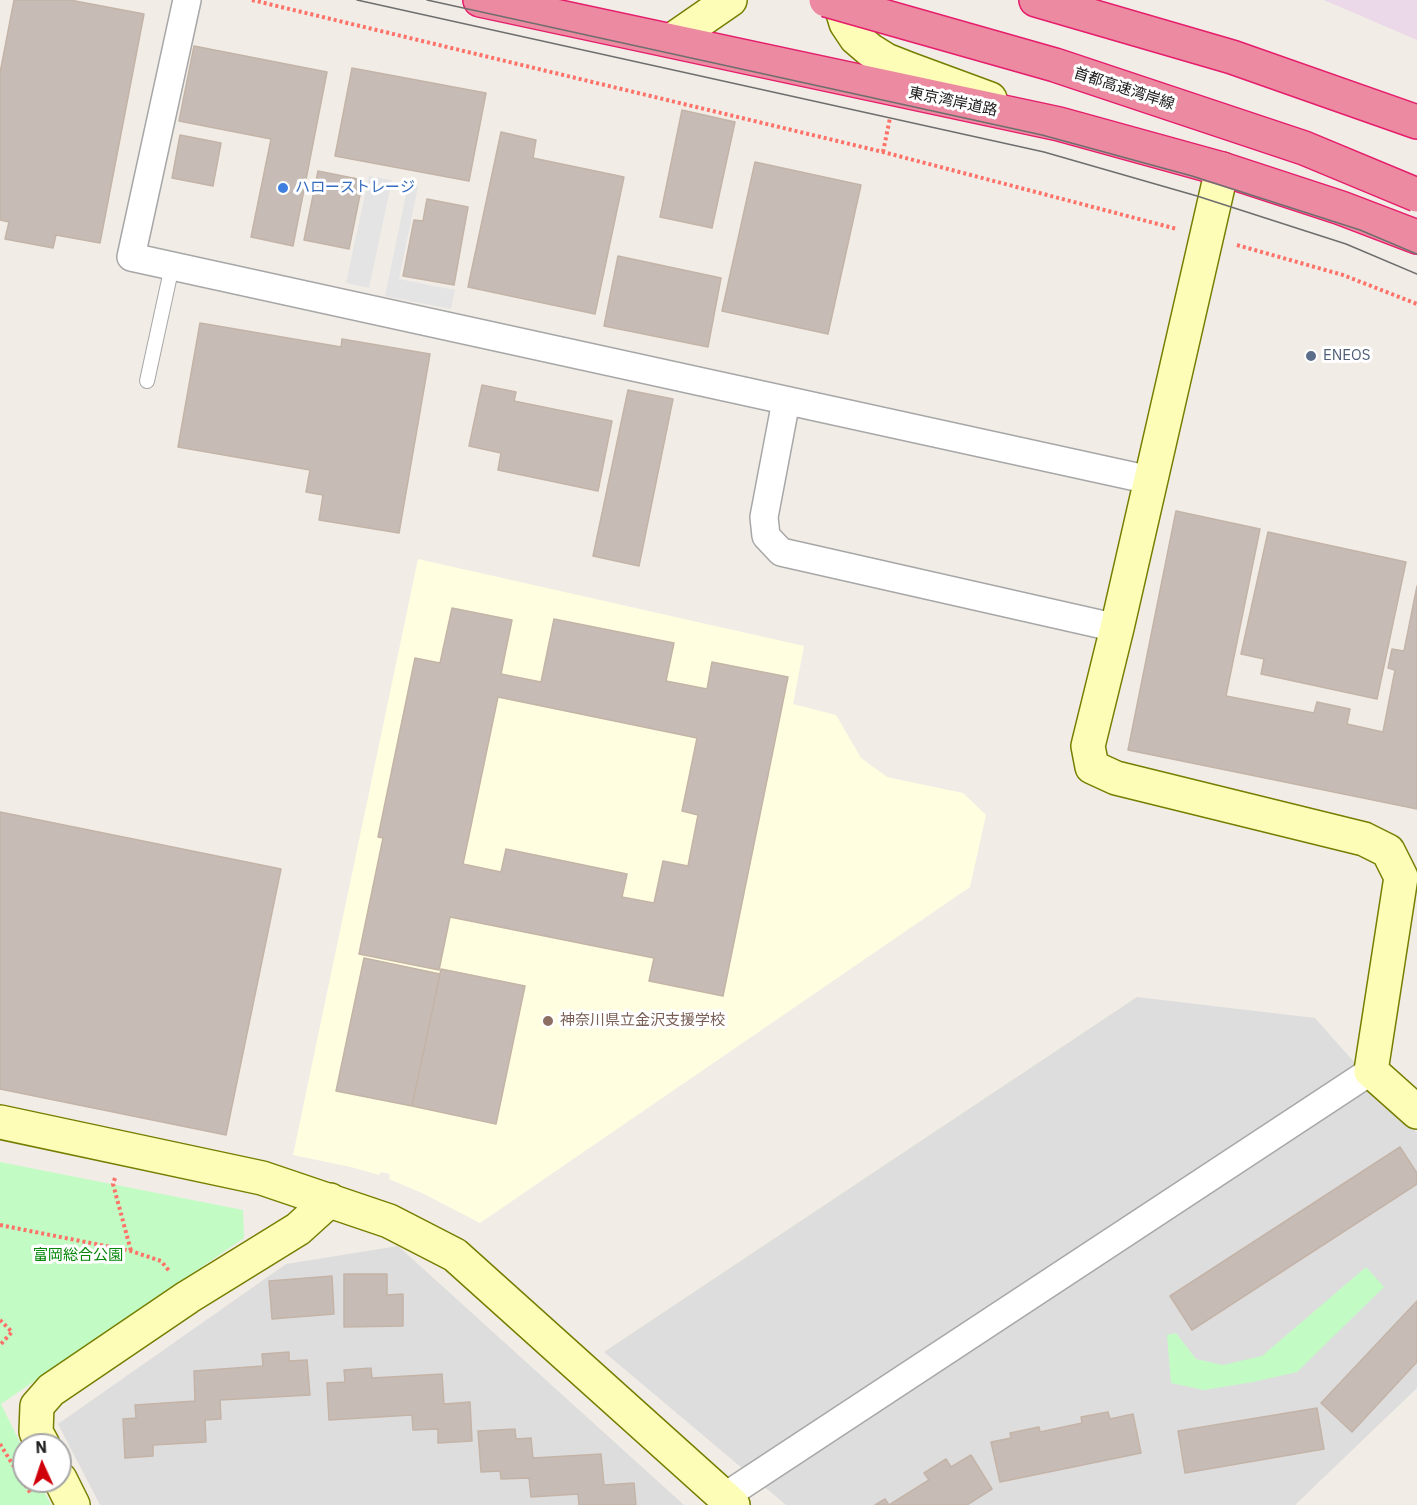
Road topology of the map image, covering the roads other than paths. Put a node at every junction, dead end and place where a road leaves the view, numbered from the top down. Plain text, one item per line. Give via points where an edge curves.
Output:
1 (187, 0) edge
2 (480, 0) edge
3 (730, 0) edge
4 (826, 0) edge
5 (839, 0) edge
6 (1036, 0) edge
7 (1046, 0) edge
8 (672, 40) junction
9 (1417, 117) edge
10 (1417, 122) edge
11 (1059, 124) junction
12 (1222, 169) junction
13 (1417, 195) edge
14 (1417, 237) edge
15 (172, 266) junction
16 (147, 381) dead end
17 (786, 401) junction
18 (1150, 480) junction
19 (1117, 628) junction
20 (1371, 1071) junction
21 (1417, 1112) edge
22 (0, 1122) edge
23 (330, 1200) junction
24 (37, 1433) edge
25 (729, 1501) edge

1 - 15 street via 130,257
2 - 8 highway, 東京湾岸道路
3 - 8 street
4 - 13 highway, 首都高速湾岸線, bridge via 1055,65 1304,148
5 - 11 street via 846,23 856,38 886,60
6 - 10 highway via 1232,57
7 - 9 highway via 1240,56
8 - 11 highway, 東京湾岸道路
11 - 12 highway, 東京湾岸道路
12 - 14 highway, 東京湾岸道路
12 - 18 street
15 - 16 lane
15 - 17 street
17 - 18 street
17 - 19 street via 764,517 766,536 781,552
18 - 19 street
19 - 20 street via 1088,746 1092,766 1116,778 1364,838 1388,851 1401,877
20 - 21 street
20 - 25 street
22 - 23 street via 262,1178
23 - 24 street via 298,1229 188,1297 51,1390 37,1406
23 - 25 street via 390,1221 455,1255

